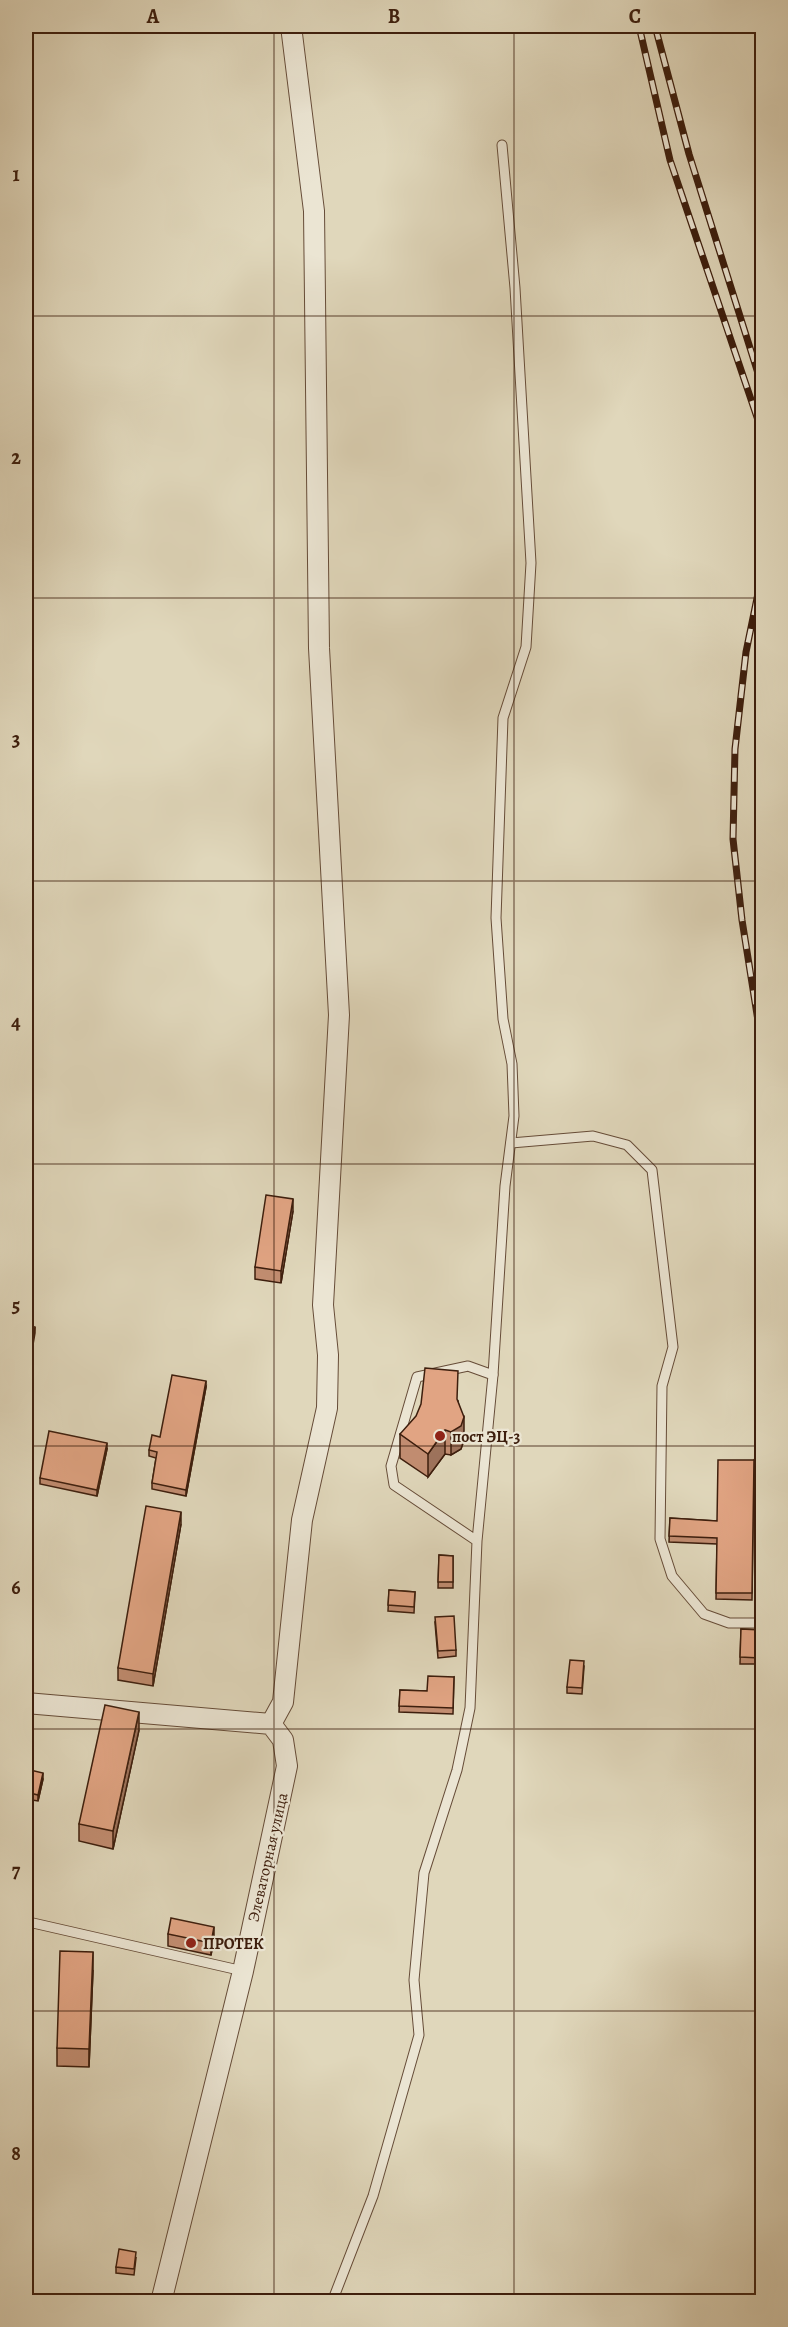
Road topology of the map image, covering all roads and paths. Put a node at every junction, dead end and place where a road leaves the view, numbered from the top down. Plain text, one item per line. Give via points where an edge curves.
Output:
1 (291, 26) edge
2 (502, 146) dead end
3 (511, 1143) junction
4 (493, 1375) junction
5 (477, 1541) junction
6 (762, 1623) edge
7 (26, 1703) edge
8 (271, 1724) junction
9 (26, 1924) edge
10 (243, 1971) junction
11 (160, 2301) edge
12 (332, 2301) edge

1 - 8 street via 314,211 319,648 339,1015 323,1305 328,1355 327,1408 302,1520 283,1702
2 - 3 lane via 515,288 531,563 526,647 503,717 502,741 496,918 503,1018 512,1064
3 - 4 lane
3 - 6 lane via 593,1136 627,1145 652,1170 673,1347 662,1386 660,1539 672,1576 704,1614 729,1623
4 - 5 lane
4 - 5 lane via 468,1366 417,1377 391,1466 394,1485
5 - 12 lane via 470,1708 457,1770 424,1873 414,1980 419,2035 373,2196
7 - 8 street
8 - 10 street, Элеваторная улица via 283,1740 287,1766
9 - 10 lane
10 - 11 street, Элеваторная улица

